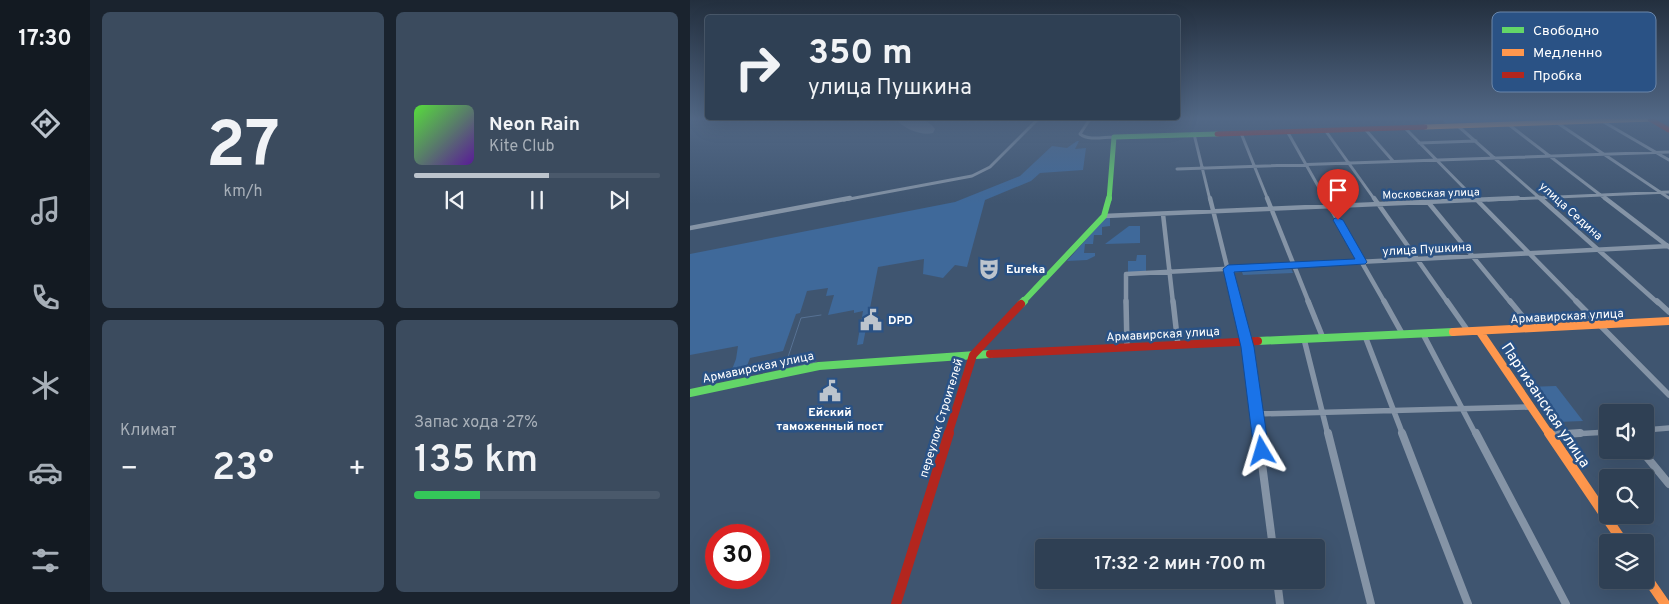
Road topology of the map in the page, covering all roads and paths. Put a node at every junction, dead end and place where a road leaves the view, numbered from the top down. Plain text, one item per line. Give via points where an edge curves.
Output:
1 (1010, 147) edge
2 (1113, 147) edge
3 (1197, 147) edge
4 (1247, 147) edge
5 (1296, 147) edge
6 (1337, 147) edge
7 (1380, 147) edge
8 (1424, 147) edge
9 (1483, 147) edge
10 (1538, 147) edge
11 (1593, 147) edge
12 (1647, 147) edge
13 (1655, 152) junction
14 (1669, 152) edge
15 (1603, 154) junction
16 (1550, 156) junction
17 (1495, 158) junction
18 (1436, 160) junction
19 (1669, 160) edge
20 (1393, 162) junction
21 (1349, 163) junction
22 (1306, 165) junction
23 (1254, 166) junction
24 (1203, 168) junction
25 (1177, 169) dead end
26 (1661, 192) junction
27 (1669, 192) edge
28 (1601, 195) junction
29 (1539, 198) junction
30 (1669, 198) edge
31 (1476, 200) junction
32 (1428, 202) junction
33 (1378, 204) junction
34 (1330, 207) junction
35 (1272, 209) junction
36 (1214, 211) junction
37 (1163, 214) junction
38 (1104, 216) junction
39 (690, 228) edge
40 (1669, 247) edge
41 (1598, 250) junction
42 (1529, 253) junction
43 (1473, 256) junction
44 (1417, 259) junction
45 (1362, 262) junction
46 (1294, 265) junction
47 (1228, 269) junction
48 (1169, 272) junction
49 (1669, 312) edge
50 (1669, 321) edge
51 (1600, 325) junction
52 (1533, 329) junction
53 (1468, 332) junction
54 (1480, 332) junction
55 (1423, 334) junction
56 (1403, 335) junction
57 (1365, 336) junction
58 (1323, 338) junction
59 (1304, 339) junction
60 (1246, 342) junction
61 (1178, 345) junction
62 (1127, 347) junction
63 (973, 355) junction
64 (690, 393) edge
65 (1669, 395) edge
66 (1530, 407) junction
67 (1462, 409) junction
68 (1393, 410) junction
69 (1324, 412) junction
70 (1257, 414) junction
71 (1669, 428) edge
72 (1654, 429) edge
73 (1599, 432) edge
74 (1549, 435) junction
75 (1648, 459) edge
76 (1669, 484) edge
77 (1617, 534) edge
78 (1272, 539) edge
79 (1654, 586) edge
80 (1278, 589) edge
81 (1665, 600) edge
82 (896, 604) edge
83 (1280, 604) edge
84 (1371, 604) edge
85 (1468, 604) edge
86 (1566, 604) edge

1 - 39 street via 990,167 972,176
2 - 38 street via 1109,200
3 - 24 street
4 - 23 street
5 - 22 street
6 - 21 street
7 - 20 street
8 - 18 street
9 - 17 street, улица Седина
10 - 16 street
11 - 15 street
12 - 13 street
13 - 14 street
13 - 15 street
13 - 19 street
15 - 16 street
15 - 26 street
16 - 17 street
16 - 28 street
17 - 18 street
17 - 29 street, улица Седина
18 - 20 street
18 - 31 street
20 - 21 street
21 - 22 street
21 - 33 street
22 - 23 street
22 - 34 street
23 - 24 street
23 - 35 street
24 - 25 street
24 - 36 street
26 - 27 street, Московская улица
26 - 28 street, Московская улица
26 - 30 street
28 - 29 street, Московская улица
28 - 40 street
29 - 31 street, Московская улица
29 - 41 street, улица Седина
31 - 32 street, Московская улица
31 - 42 street
32 - 33 street, Московская улица
32 - 43 street
33 - 34 street, Московская улица
33 - 44 street
34 - 35 street, Московская улица
34 - 45 street
35 - 36 street, Московская улица
35 - 46 street
36 - 37 street, Московская улица
36 - 47 street
37 - 38 street, Московская улица
37 - 48 street
38 - 63 street, переулок Строителей
40 - 41 street, улица Пушкина
41 - 42 street, улица Пушкина
41 - 49 street, улица Седина
42 - 43 street, улица Пушкина
42 - 51 street
43 - 44 street, улица Пушкина
43 - 52 street
44 - 45 street, улица Пушкина
44 - 53 street
45 - 46 street, улица Пушкина
45 - 56 street
46 - 47 street, улица Пушкина
46 - 58 street
47 - 48 street, улица Пушкина
47 - 60 street
48 - 61 street
48 - 62 street, улица Пушкина via 1126,274
50 - 51 street, Армавирская улица
51 - 52 street, Армавирская улица
51 - 65 street
52 - 54 street, Армавирская улица
53 - 54 street, Армавирская улица
53 - 55 street, Армавирская улица
54 - 66 street, Партизанская улица
55 - 56 street, Армавирская улица
55 - 67 street
56 - 57 street, Армавирская улица
57 - 58 street, Армавирская улица
57 - 68 street
58 - 59 street, Армавирская улица
59 - 60 street, Армавирская улица
59 - 69 street
60 - 61 street, Армавирская улица
60 - 70 street
61 - 62 street, Армавирская улица
62 - 63 street, Армавирская улица
63 - 64 street, Армавирская улица via 828,365
63 - 82 street, переулок Строителей
66 - 67 street
66 - 74 street, Партизанская улица
67 - 68 street
67 - 86 street
68 - 69 street
68 - 85 street
69 - 70 street
69 - 84 street
70 - 78 street
71 - 72 street
73 - 74 street
74 - 77 street, Партизанская улица
75 - 76 street
79 - 81 street
80 - 83 street

